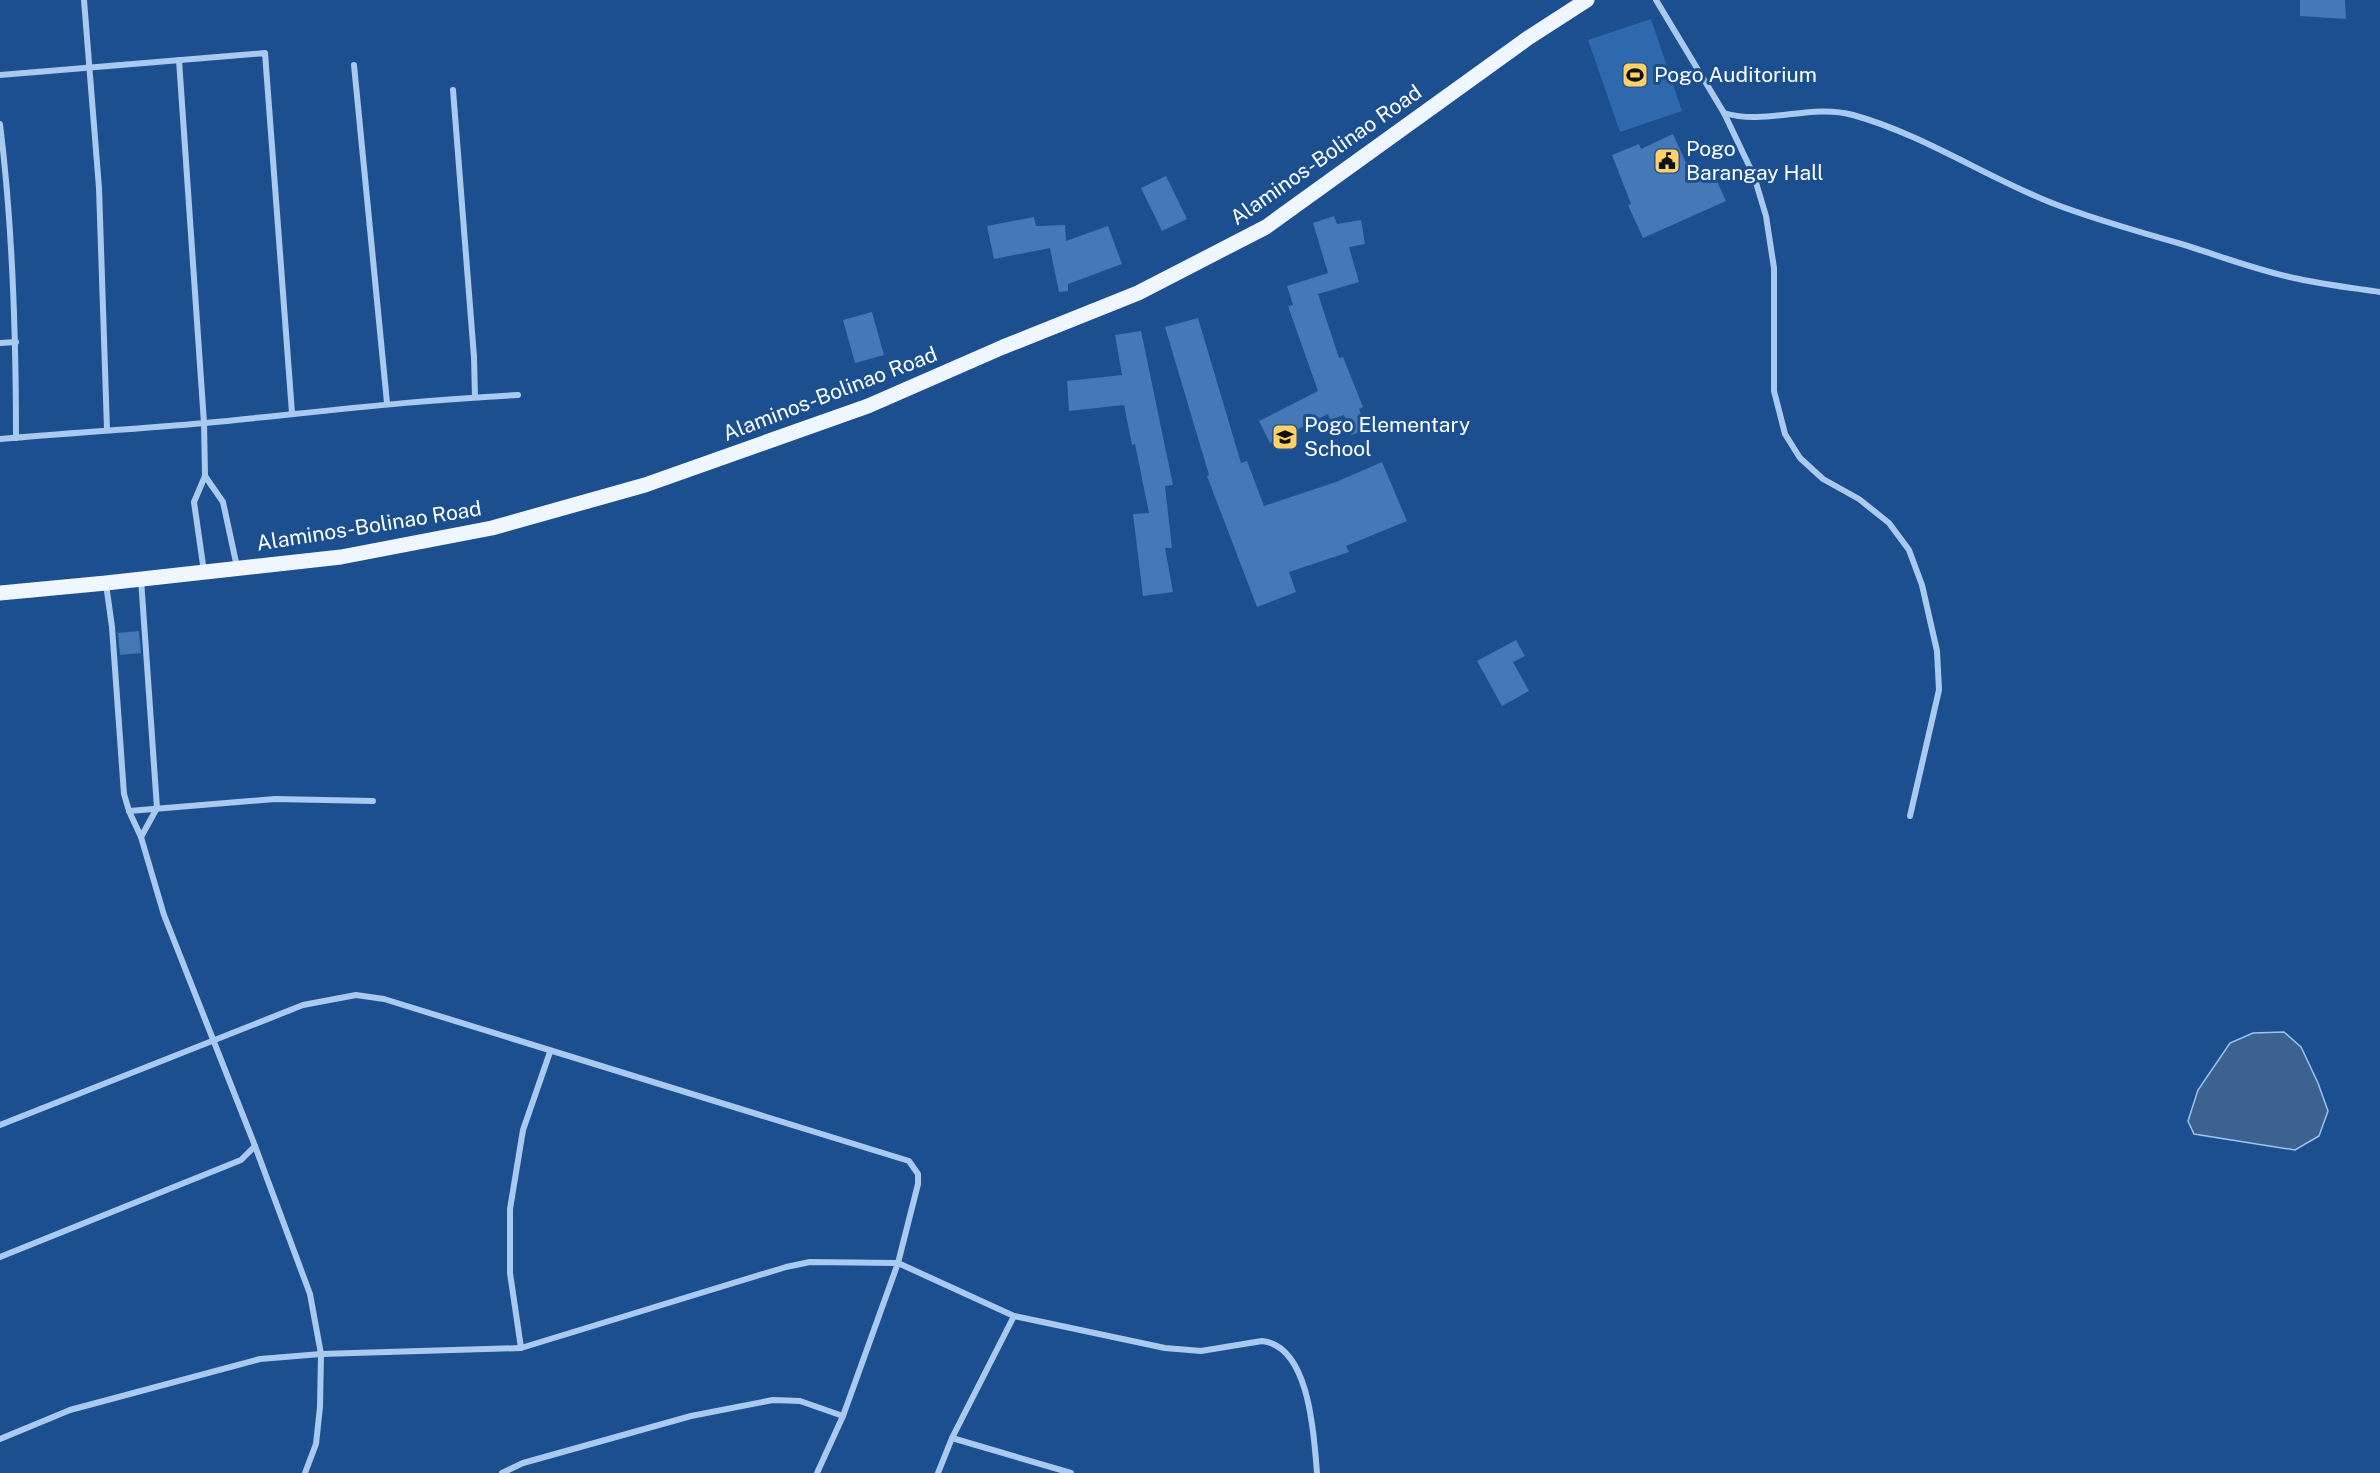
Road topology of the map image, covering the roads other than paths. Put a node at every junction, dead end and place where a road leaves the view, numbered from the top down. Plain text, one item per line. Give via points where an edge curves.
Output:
1 (84, 0) edge
2 (1587, 0) edge
3 (1656, 0) edge
4 (179, 60) junction
5 (354, 65) dead end
6 (90, 68) junction
7 (0, 75) edge
8 (453, 90) dead end
9 (1724, 113) junction
10 (0, 124) edge
11 (3, 167) edge
12 (2380, 292) edge
13 (16, 342) junction
14 (0, 343) edge
15 (518, 395) dead end
16 (475, 397) junction
17 (387, 403) junction
18 (292, 413) junction
19 (204, 423) junction
20 (107, 429) junction
21 (16, 438) junction
22 (0, 440) edge
23 (205, 476) junction
24 (237, 569) junction
25 (204, 572) junction
26 (141, 579) junction
27 (106, 584) junction
28 (0, 592) edge
29 (373, 801) dead end
30 (157, 808) junction
31 (129, 811) junction
32 (1910, 816) dead end
33 (141, 837) junction
34 (213, 1041) junction
35 (550, 1052) junction
36 (0, 1125) edge
37 (255, 1146) junction
38 (0, 1257) edge
39 (898, 1263) junction
40 (1014, 1316) junction
41 (521, 1348) junction
42 (321, 1354) junction
43 (843, 1416) junction
44 (952, 1438) junction
45 (0, 1439) edge
46 (305, 1473) edge
47 (502, 1473) edge
48 (818, 1473) edge
49 (938, 1473) edge
50 (1064, 1473) edge
51 (1071, 1473) edge
52 (1317, 1473) edge

1 - 6 street
2 - 24 main road, Alaminos-Bolinao Road via 1266,226 1138,293 868,406 645,485 492,528 341,557
3 - 9 street
4 - 6 street
4 - 18 street via 265,53
4 - 19 street
5 - 17 street
6 - 7 street
6 - 20 street via 99,188
8 - 16 street
9 - 12 street via 1759,118 1829,110 1853,115 1968,162 2051,203 2115,225 2298,279
9 - 32 street via 1754,177 1766,216 1774,268 1774,391 1785,434 1800,458 1823,479 1889,523 1909,550 1922,585 1937,651 1939,690
10 - 11 street
11 - 13 street
13 - 14 street
13 - 21 street
15 - 16 street
16 - 17 street
17 - 18 street
18 - 19 street
19 - 20 street
19 - 23 street
20 - 21 street
21 - 22 street
23 - 24 street via 223,502
23 - 25 street via 194,502
24 - 25 main road, Alaminos-Bolinao Road
25 - 26 main road, Alaminos-Bolinao Road
26 - 27 main road, Alaminos-Bolinao Road
26 - 30 street
27 - 28 main road, Alaminos-Bolinao Road
27 - 31 street via 124,794
29 - 30 street via 275,799
30 - 31 street
30 - 33 street
31 - 33 street
33 - 34 street via 164,915
34 - 35 street via 303,1005 356,995 384,999
34 - 36 street
34 - 37 street
35 - 39 street via 909,1161 918,1174 918,1184
35 - 41 street via 522,1130 510,1209 510,1273
37 - 38 street via 241,1160
37 - 42 street via 310,1294
39 - 40 street
39 - 41 street via 810,1262 786,1267
39 - 43 street
40 - 44 street
40 - 52 street via 1165,1348 1201,1351 1272,1342 1296,1369 1307,1394
41 - 42 street
42 - 45 street via 260,1359 218,1369 70,1410
42 - 46 street via 316,1444
43 - 47 street via 800,1401 753,1403 691,1416 523,1463
43 - 48 street
44 - 49 street
44 - 50 street
50 - 51 street

